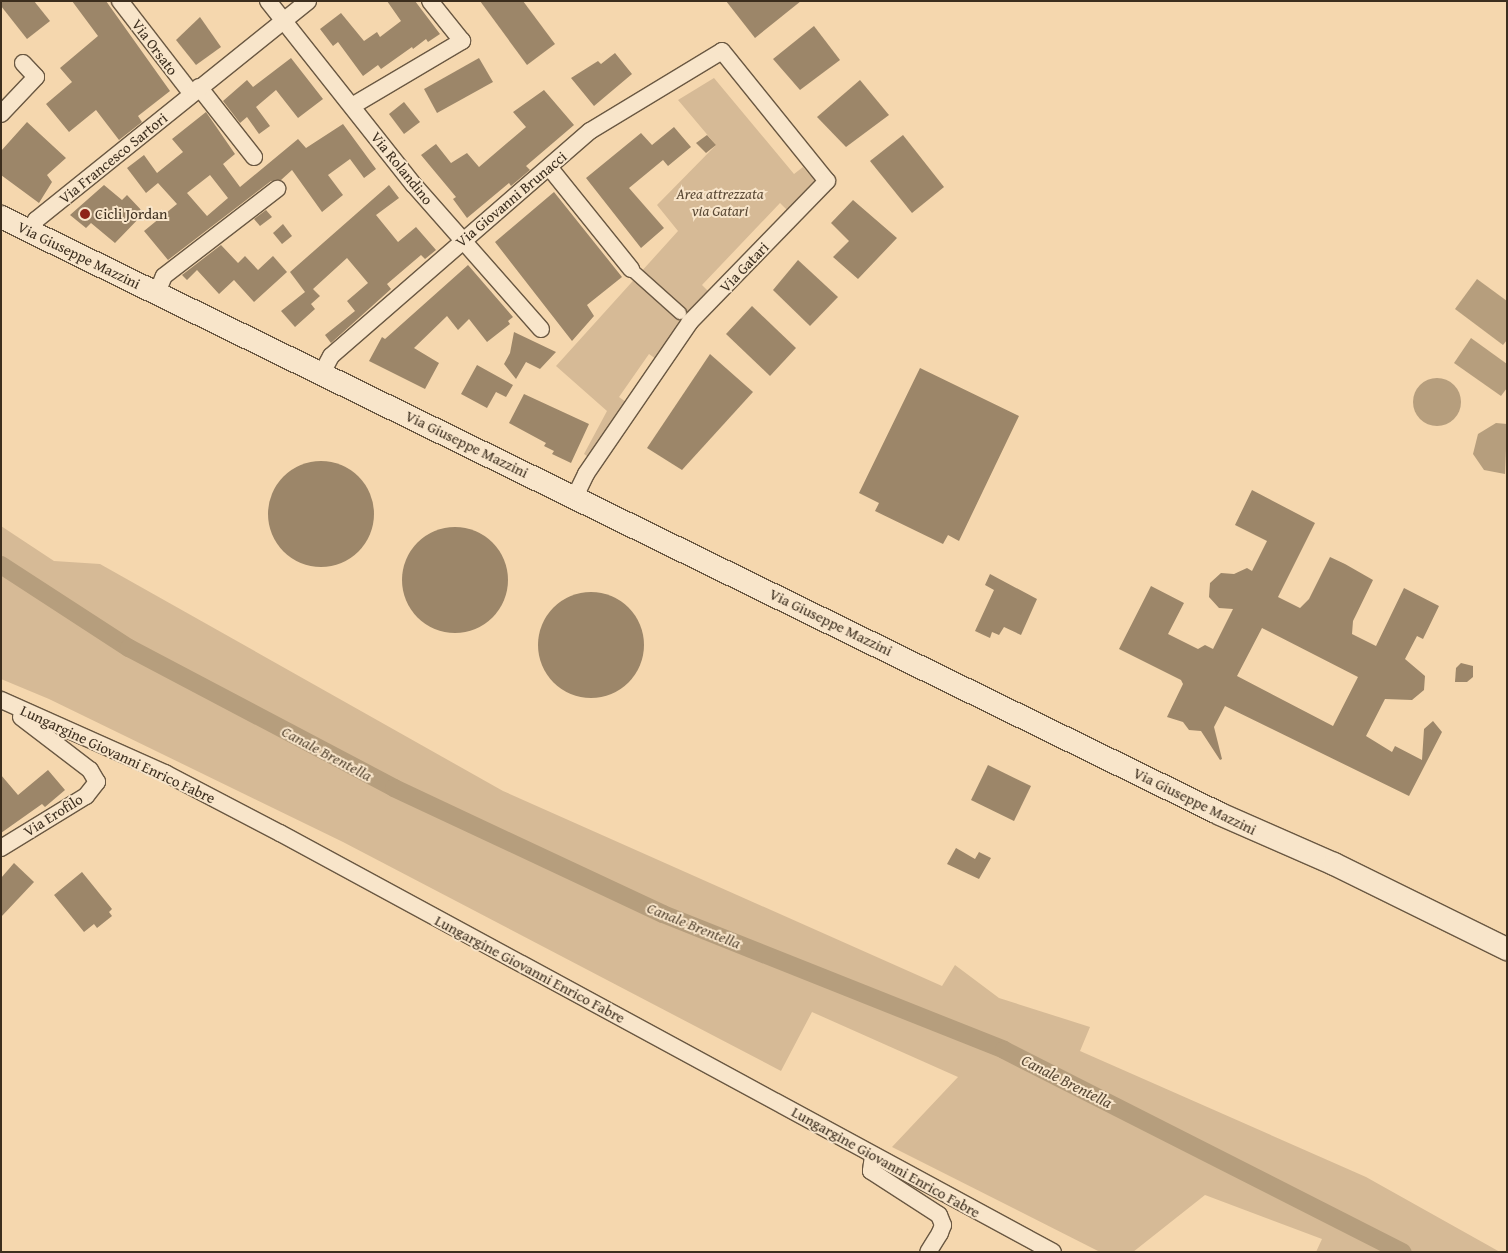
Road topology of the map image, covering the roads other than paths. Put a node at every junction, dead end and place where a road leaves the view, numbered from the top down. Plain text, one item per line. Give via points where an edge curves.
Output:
1 (120, 1) edge
2 (268, 1) edge
3 (308, 1) edge
4 (430, 1) edge
5 (282, 20) junction
6 (722, 51) joint
7 (23, 63) dead end
8 (195, 90) junction
9 (352, 106) junction
10 (1, 114) edge
11 (254, 157) dead end
12 (549, 167) junction
13 (277, 189) dead end
14 (1, 217) edge
15 (31, 231) junction
16 (462, 240) junction
17 (631, 269) joint
18 (156, 293) junction
19 (685, 318) junction
20 (541, 329) dead end
21 (322, 373) junction
22 (575, 497) junction
23 (1, 701) edge
24 (1, 848) edge
25 (1507, 949) edge
26 (873, 1156) junction
27 (928, 1252) edge
28 (1053, 1252) edge

1 - 8 street, Via Orsato
2 - 5 street, Via Rolandino
3 - 5 street, Via Francesco Sartori
4 - 9 street via 462,41
5 - 8 street, Via Francesco Sartori
5 - 9 street, Via Rolandino
6 - 12 street, Via Giovanni Brunacci via 590,131
6 - 19 street, Via Gatari via 827,181
7 - 10 street via 36,77
8 - 11 street
8 - 15 street, Via Francesco Sartori via 36,220
9 - 16 street, Via Rolandino
12 - 16 street, Via Giovanni Brunacci
12 - 17 street
13 - 18 street, Via Giuseppe Mazzini via 164,276
14 - 15 main road, Via Giuseppe Mazzini
15 - 18 main road, Via Giuseppe Mazzini
16 - 20 street, Via Rolandino
16 - 21 street, Via Giovanni Brunacci via 331,356
17 - 19 street
18 - 21 main road, Via Giuseppe Mazzini
19 - 22 street, Via Gatari via 586,474
21 - 22 main road, Via Giuseppe Mazzini
22 - 25 main road, Via Giuseppe Mazzini via 1220,814 1334,864
23 - 24 street, Via Erofilo via 90,770 97,782 86,796
23 - 26 street, Lungargine Giovanni Enrico Fabre via 165,773 280,833 397,899 679,1047
26 - 27 street via 871,1171 938,1216 943,1225
26 - 28 street, Lungargine Giovanni Enrico Fabre

